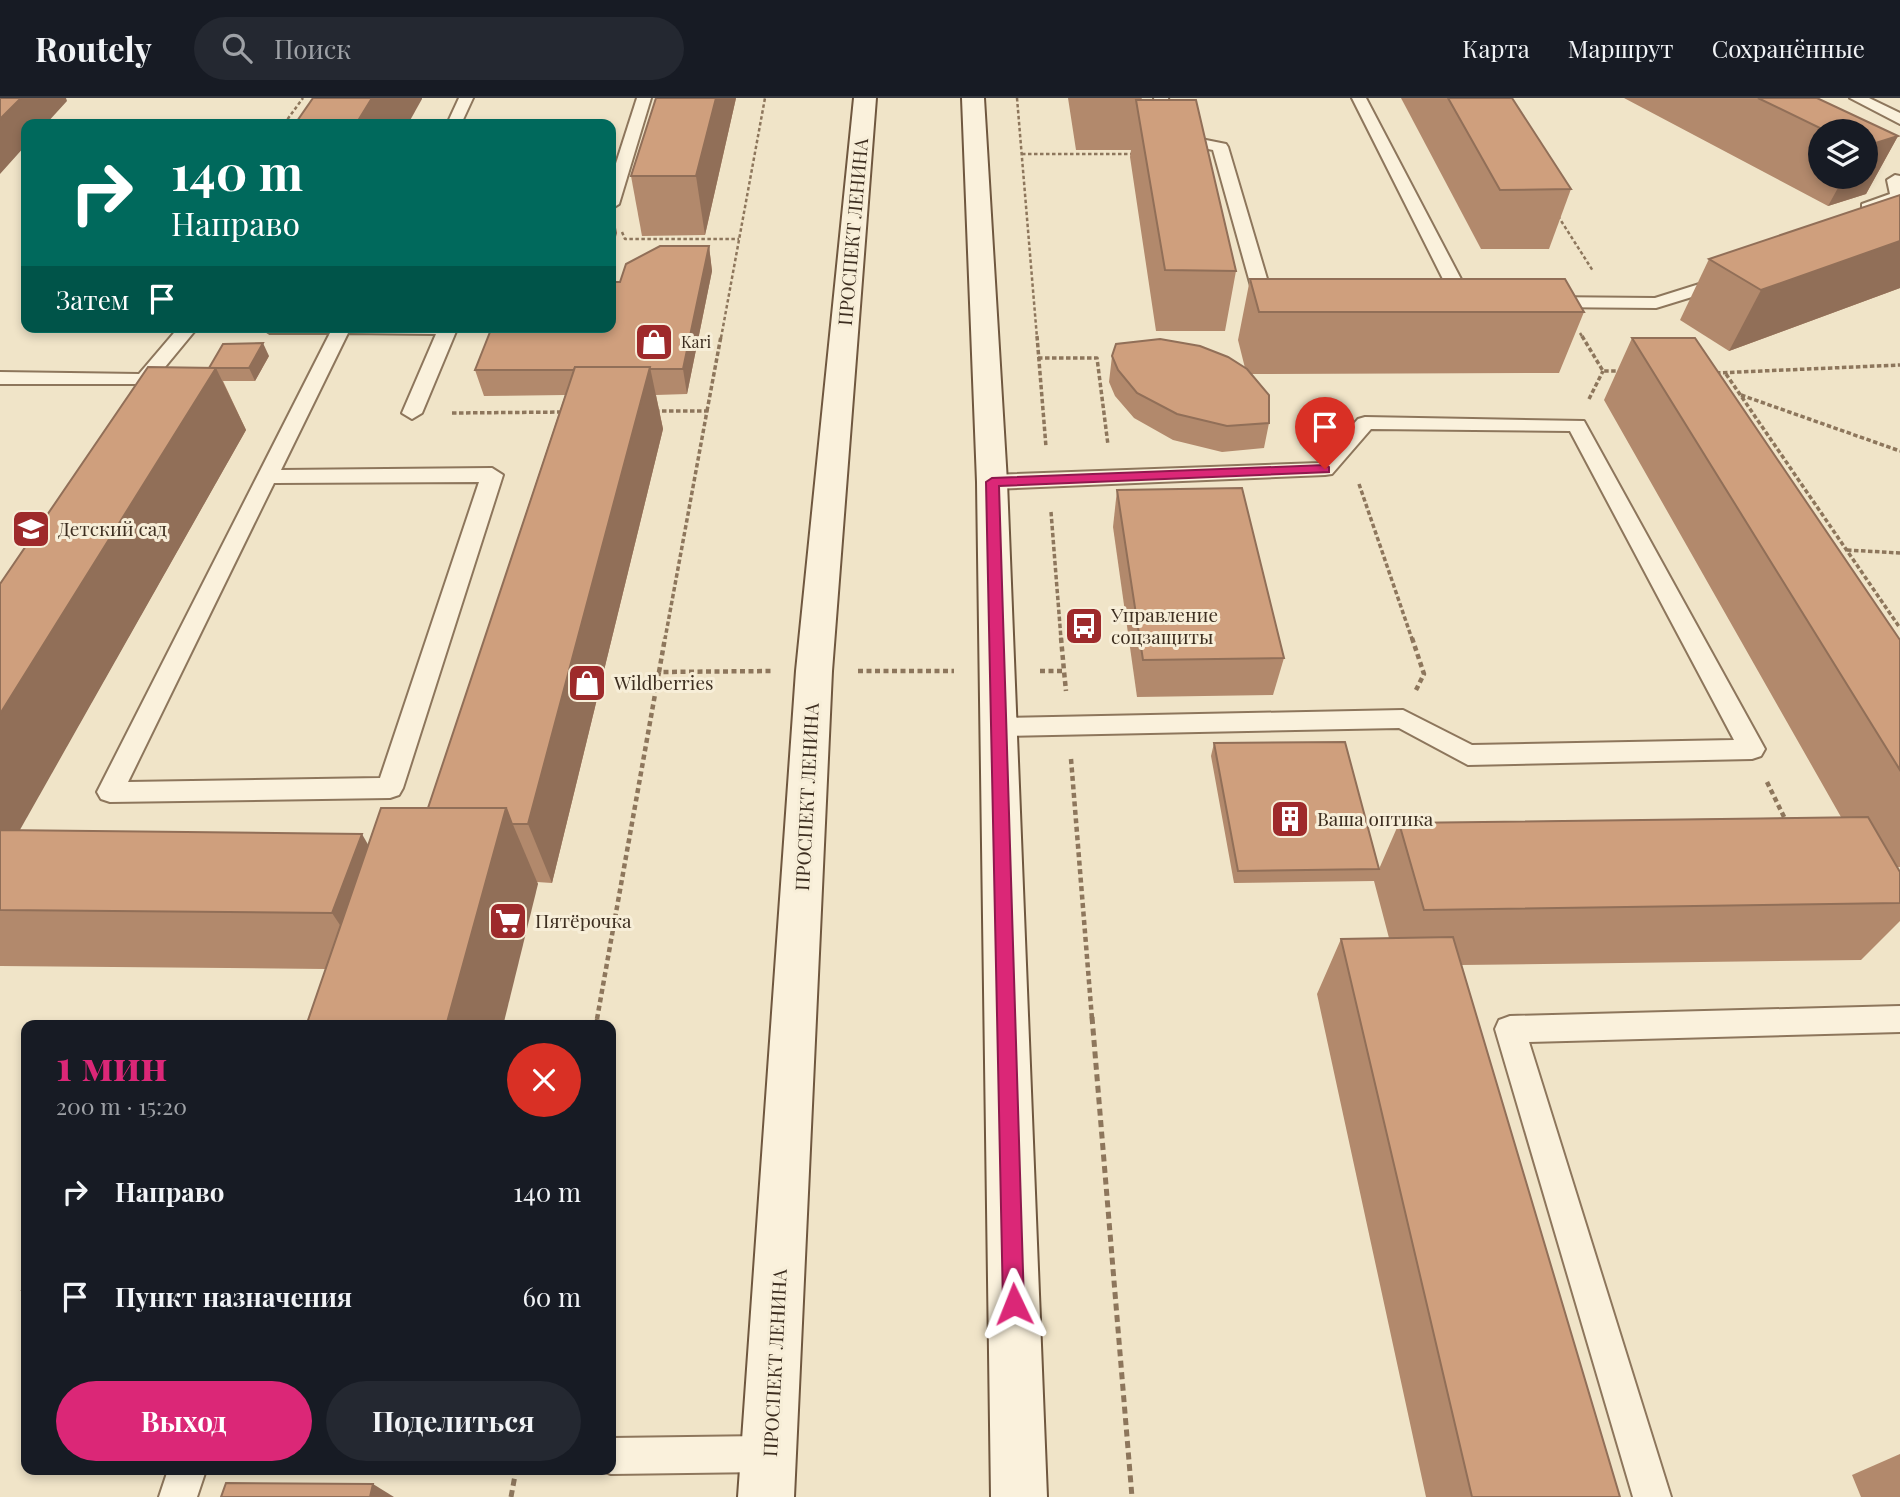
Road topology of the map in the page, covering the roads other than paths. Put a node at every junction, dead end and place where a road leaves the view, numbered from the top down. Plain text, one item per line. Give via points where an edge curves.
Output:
1 (466, 98) edge
2 (643, 98) edge
3 (865, 98) edge
4 (973, 98) edge
5 (1161, 98) edge
6 (1359, 98) edge
7 (1857, 98) edge
8 (1900, 118) edge
9 (456, 119) edge
10 (1878, 172) edge
11 (1897, 180) edge
12 (616, 190) edge
13 (1850, 216) edge
14 (1744, 275) edge
15 (1437, 302) edge
16 (1464, 302) junction
17 (1489, 302) edge
18 (1525, 302) edge
19 (1292, 304) edge
20 (184, 333) edge
21 (339, 333) edge
22 (446, 333) edge
23 (0, 378) edge
24 (412, 413) road end
25 (267, 477) junction
26 (992, 482) junction
27 (998, 727) junction
28 (1900, 1020) edge
29 (770, 1454) junction
30 (616, 1456) edge
31 (185, 1475) edge
32 (178, 1497) edge
33 (766, 1497) edge
34 (1019, 1497) edge
35 (1652, 1497) edge

1 - 9 lane
2 - 12 lane
3 - 29 main road, ПРОСПЕКТ ЛЕНИНА via 814,671
4 - 26 main road
5 - 19 lane via 1169,136 1220,147 1265,304
6 - 16 lane
7 - 8 lane
10 - 11 lane
11 - 13 lane via 1899,196
14 - 18 lane via 1656,303
15 - 16 lane
16 - 17 lane
20 - 23 lane via 144,380
21 - 25 lane
22 - 24 lane
25 - 25 lane via 230,550 110,792 390,788 492,475
26 - 27 main road
26 - 27 lane via 1325,469 1365,423 1577,425 1752,749 1468,755 1403,719
27 - 34 main road
28 - 35 lane via 1510,1029
29 - 30 lane
29 - 33 main road, ПРОСПЕКТ ЛЕНИНА
31 - 32 lane

